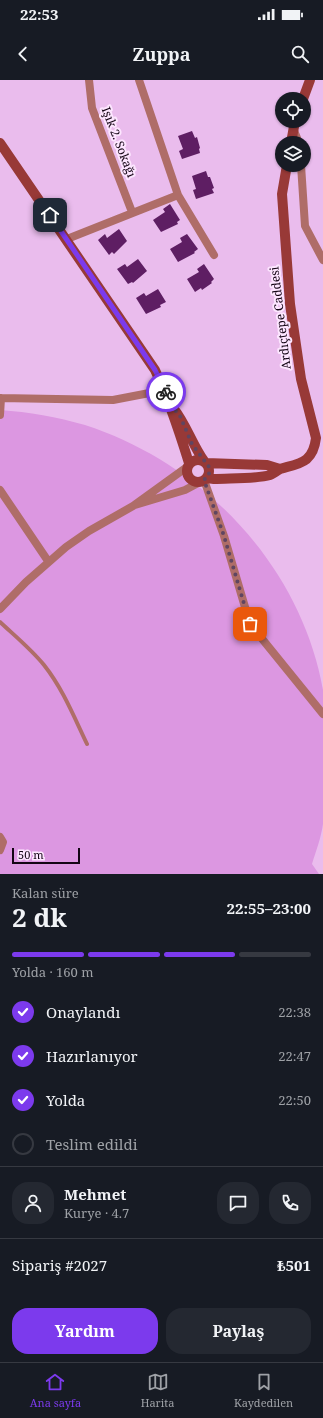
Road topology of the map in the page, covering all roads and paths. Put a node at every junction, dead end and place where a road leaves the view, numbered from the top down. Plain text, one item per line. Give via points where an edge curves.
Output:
1 (89, 80) edge
2 (139, 80) edge
3 (310, 80) edge
4 (306, 92) edge
5 (0, 143) edge
6 (286, 172) edge
7 (301, 172) edge
8 (178, 195) junction
9 (132, 212) junction
10 (67, 239) junction
11 (214, 255) dead end
12 (323, 260) edge
13 (165, 390) junction
14 (0, 398) edge
15 (171, 405) junction
16 (0, 415) edge
17 (205, 462) junction
18 (188, 465) junction
19 (280, 470) junction
20 (203, 480) junction
21 (0, 490) edge
22 (133, 506) junction
23 (48, 561) junction
24 (0, 609) edge
25 (0, 622) edge
26 (323, 714) edge
27 (87, 744) dead end
28 (0, 837) edge
29 (0, 850) edge

1 - 9 street, Işık 2. Sokağı via 92,108
2 - 8 street
3 - 4 street
5 - 10 street
6 - 19 street, Ardıçtepe Caddesi via 282,194 290,304 301,380 316,438 308,458 295,466
7 - 12 street via 305,226
8 - 9 street
8 - 11 street
9 - 10 street
10 - 13 street via 155,370
13 - 14 street via 113,400
13 - 15 street
14 - 16 street
15 - 17 street via 180,416 192,444
15 - 18 street
17 - 18 street via 196,460
17 - 19 street via 267,465
17 - 20 street via 209,470
18 - 20 street via 189,478
18 - 22 street
19 - 20 street, Ardıçtepe Caddesi via 269,475
20 - 22 street via 185,490
20 - 26 street via 224,536 250,624
21 - 23 street
22 - 23 street via 89,531
23 - 24 street
25 - 27 lane via 36,655 53,677
28 - 29 street via 3,842

